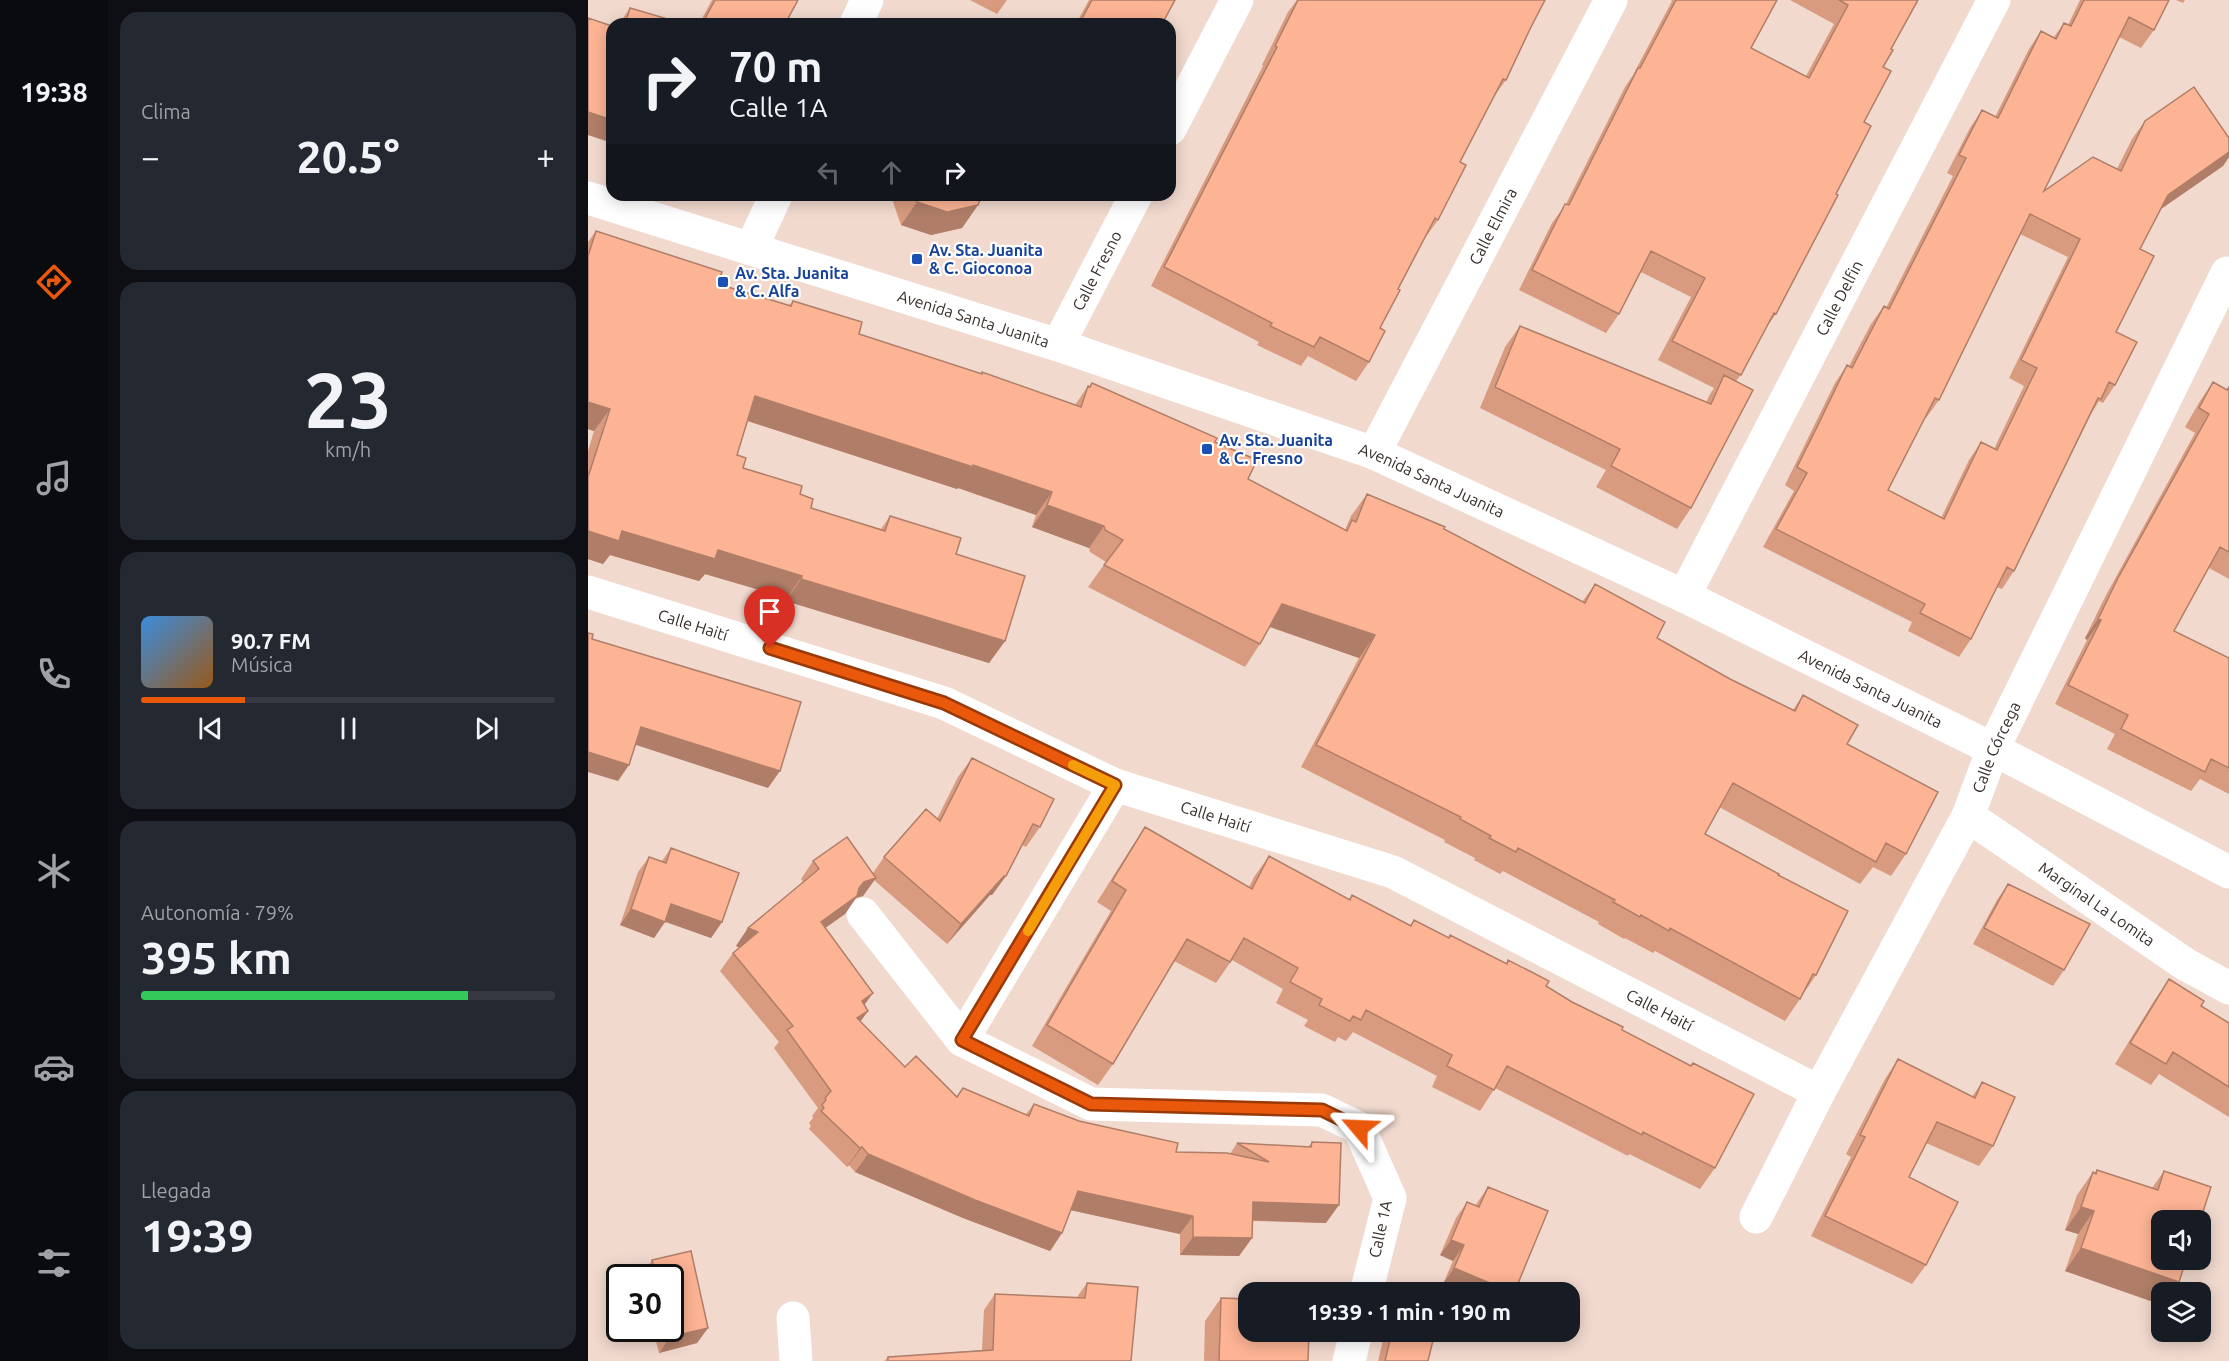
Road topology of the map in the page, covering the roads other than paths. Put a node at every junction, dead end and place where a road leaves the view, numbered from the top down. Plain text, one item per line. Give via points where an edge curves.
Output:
1 (867, 0) edge
2 (1237, 0) edge
3 (1611, 0) edge
4 (1994, 0) edge
5 (859, 18) edge
6 (1176, 117) edge
7 (588, 198) edge
8 (773, 201) edge
9 (1133, 201) edge
10 (751, 249) junction
11 (2227, 273) dead end
12 (1058, 345) junction
13 (1374, 453) junction
14 (588, 592) edge
15 (1684, 596) junction
16 (1993, 748) junction
17 (1115, 785) junction
18 (1968, 816) junction
19 (2229, 872) edge
20 (862, 914) dead end
21 (2229, 988) edge
22 (962, 1040) junction
23 (1819, 1092) junction
24 (1756, 1217) dead end
25 (1369, 1282) edge
26 (793, 1318) dead end
27 (1354, 1342) edge
28 (796, 1361) edge
29 (1349, 1361) edge

1 - 5 street
2 - 6 street
3 - 13 street, Calle Elmira
4 - 15 street, Calle Delfin
7 - 10 street, Avenida Santa Juanita
8 - 10 street
9 - 12 street, Calle Fresno
10 - 12 street, Avenida Santa Juanita
11 - 16 street, Calle Córcega
12 - 13 street, Avenida Santa Juanita
13 - 15 street, Avenida Santa Juanita
14 - 17 street, Calle Haití via 944,703
15 - 16 street, Avenida Santa Juanita
16 - 18 street, Calle Córcega
16 - 19 street, Avenida Santa Juanita
17 - 22 street
17 - 23 street, Calle Haití via 1394,872
18 - 21 street, Marginal La Lomita via 2185,964
18 - 23 street, Calle Córcega
20 - 22 street
22 - 25 street, Calle 1A via 1091,1104 1322,1110 1359,1128 1390,1198
23 - 24 street, Calle Córcega
26 - 28 street
27 - 29 street

